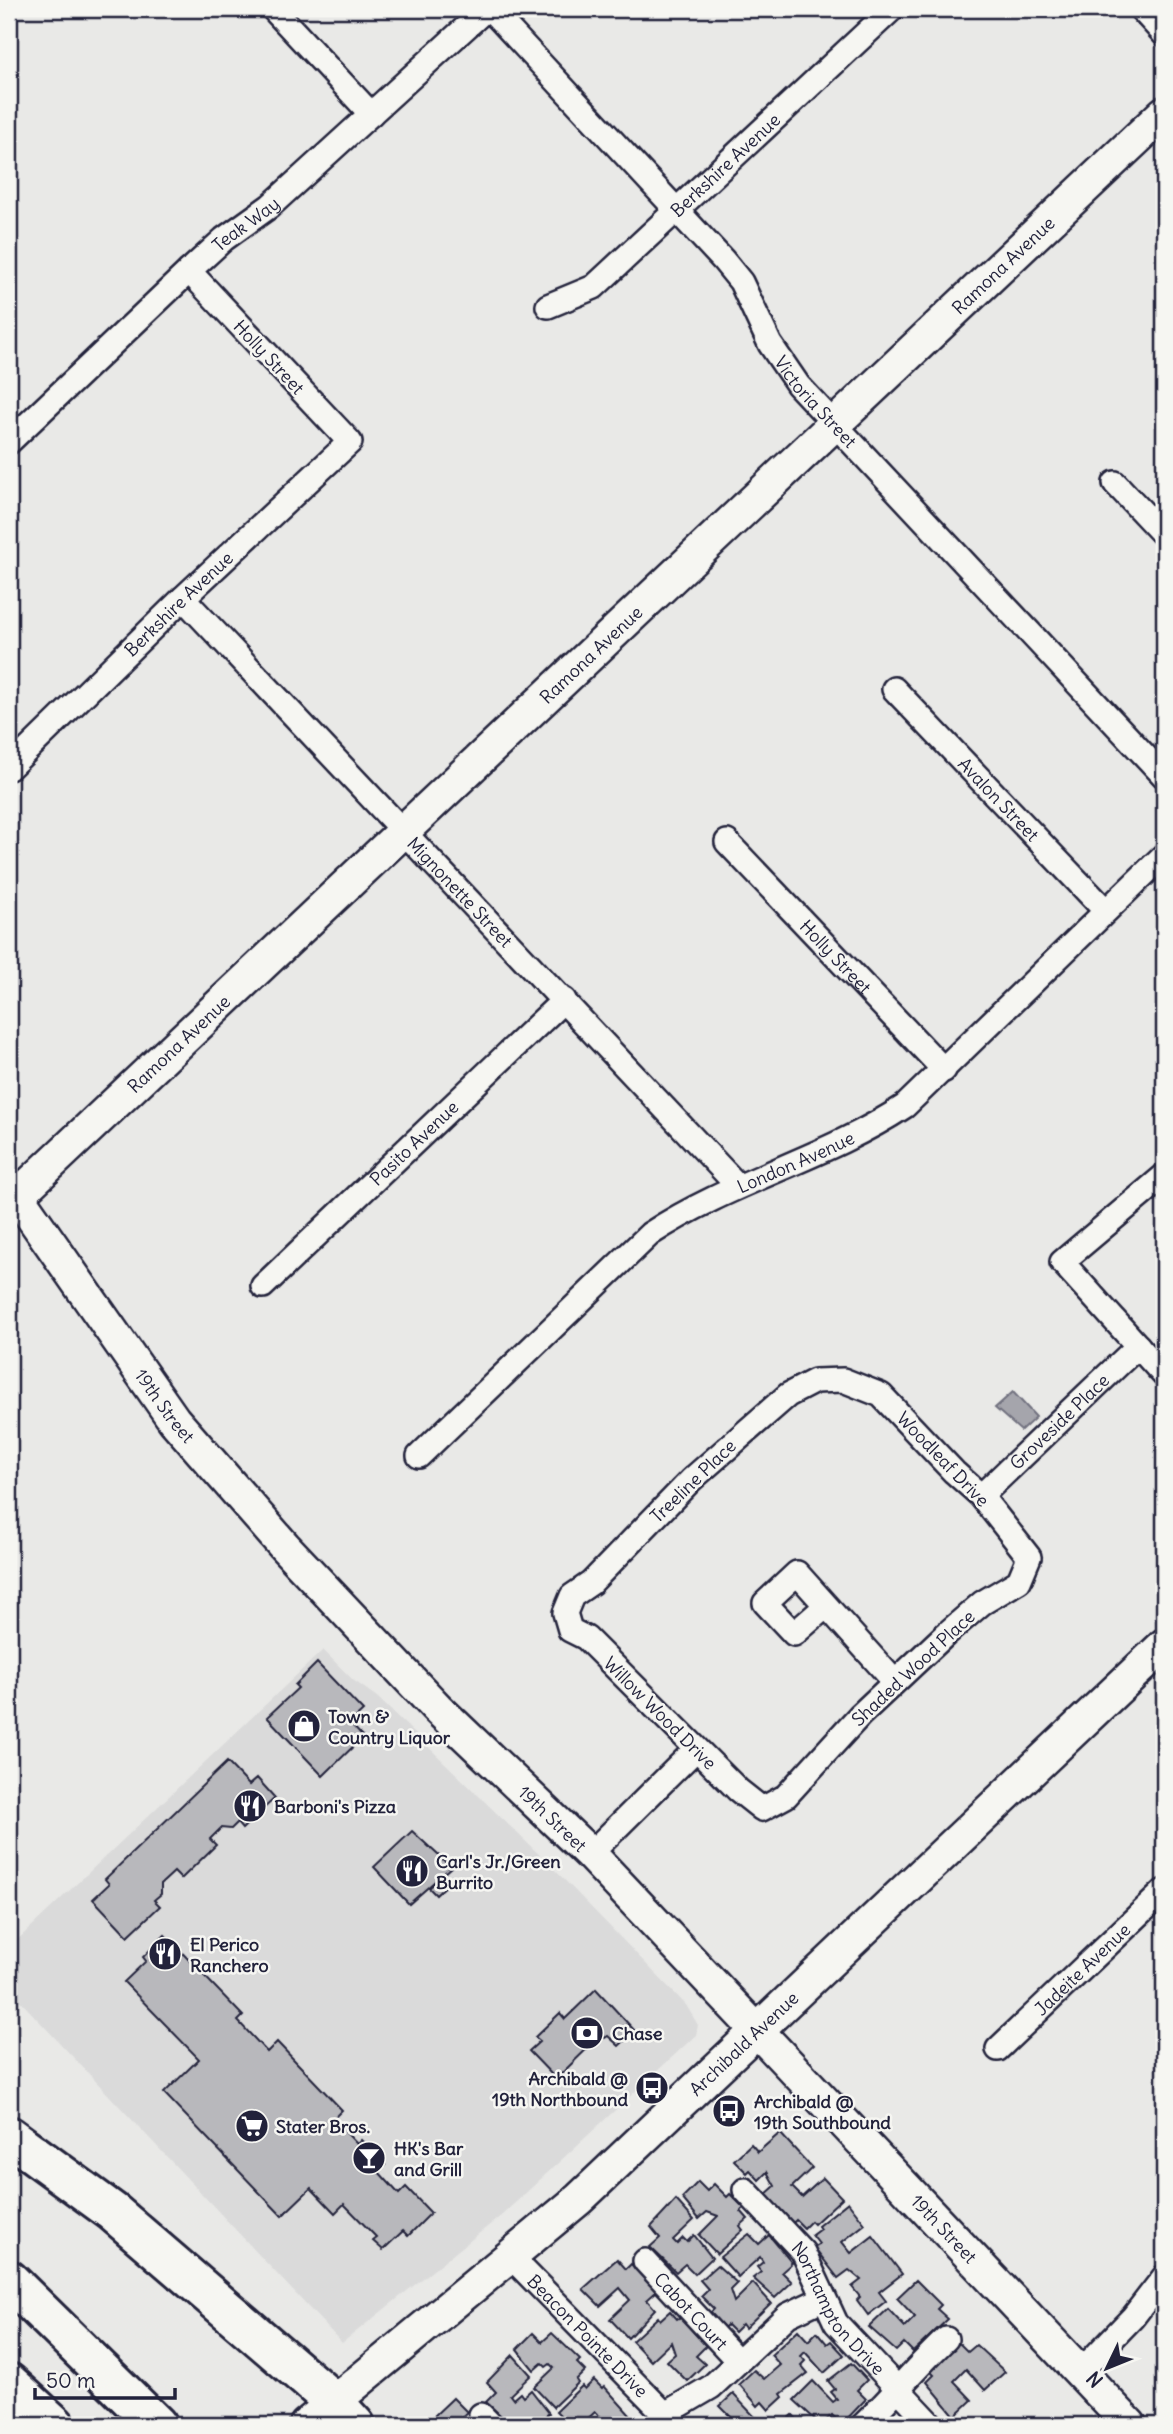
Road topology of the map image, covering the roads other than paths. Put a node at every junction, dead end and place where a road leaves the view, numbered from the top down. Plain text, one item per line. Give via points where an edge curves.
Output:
1 (273, 9) edge
2 (488, 9) edge
3 (892, 9) edge
4 (1141, 9) edge
5 (1164, 34) edge
6 (1164, 113) edge
7 (371, 114) junction
8 (678, 208) junction
9 (189, 271) junction
10 (548, 306) dead end
11 (834, 424) junction
12 (9, 442) edge
13 (350, 442) joint
14 (1115, 483) dead end
15 (1164, 535) edge
16 (183, 598) junction
17 (894, 689) dead end
18 (9, 768) edge
19 (1164, 776) edge
20 (402, 829) junction
21 (727, 842) dead end
22 (1164, 855) edge
23 (1105, 910) junction
24 (564, 1000) junction
25 (943, 1070) junction
26 (1164, 1176) edge
27 (738, 1186) junction
28 (13, 1190) edge
29 (263, 1286) dead end
30 (1138, 1346) junction
31 (1164, 1375) edge
32 (843, 1380) joint
33 (419, 1456) dead end
34 (981, 1496) junction
35 (1029, 1557) joint
36 (826, 1606) dead end
37 (565, 1614) joint
38 (1164, 1645) edge
39 (894, 1681) junction
40 (696, 1749) junction
41 (762, 1809) joint
42 (590, 1854) junction
43 (1164, 1891) edge
44 (757, 2032) junction
45 (998, 2049) dead end
46 (9, 2136) edge
47 (745, 2190) dead end
48 (511, 2257) junction
49 (645, 2261) dead end
50 (1164, 2277) edge
51 (9, 2280) edge
52 (822, 2299) junction
53 (946, 2339) dead end
54 (738, 2361) junction
55 (1080, 2372) junction
56 (9, 2384) edge
57 (900, 2389) junction
58 (332, 2417) edge
59 (661, 2420) edge
60 (55, 2425) edge
61 (157, 2425) edge
62 (863, 2425) edge
63 (932, 2425) edge
64 (1130, 2425) edge

1 - 7 street
2 - 7 street, Teak Way
2 - 8 street, Victoria Street
3 - 8 street, Berkshire Avenue
4 - 5 street
6 - 11 main road, Ramona Avenue
7 - 9 street, Teak Way via 271,206
8 - 10 street, Berkshire Avenue via 594,288
8 - 11 street, Victoria Street via 741,282 770,344 798,385
9 - 12 street, Teak Way
9 - 13 street, Holly Street
11 - 19 street, Victoria Street
11 - 20 main road, Ramona Avenue
13 - 16 street, Berkshire Avenue
14 - 15 street
16 - 18 street, Berkshire Avenue
16 - 20 street, Mignonette Street
17 - 23 street, Avalon Street
20 - 24 street, Mignonette Street
20 - 28 main road, Ramona Avenue
21 - 25 street, Holly Street
22 - 23 street, London Avenue
23 - 25 street, London Avenue
24 - 27 street, Mignonette Street
24 - 29 street, Pasito Avenue
25 - 27 street, London Avenue via 905,1106 871,1128
26 - 30 street via 1062,1262
27 - 33 street, London Avenue via 650,1234
28 - 42 main road, 19th Street via 127,1356 215,1470 429,1699
30 - 31 street
30 - 34 street, Groveside Place
32 - 34 street, Woodleaf Drive via 881,1395
32 - 37 street, Treeline Place via 815,1381 764,1415 691,1480 591,1583 572,1596
34 - 35 street, Woodleaf Drive
35 - 39 street, Shaded Wood Place via 1019,1581 982,1604
36 - 39 street
37 - 40 street, Willow Wood Drive via 570,1630 586,1638
38 - 44 main road, Archibald Avenue
39 - 41 street, Shaded Wood Place via 786,1796
40 - 41 street, Willow Wood Drive
40 - 42 street
42 - 44 main road, 19th Street
43 - 45 street, Jadeite Avenue
44 - 48 main road, Archibald Avenue
44 - 55 main road, 19th Street
46 - 58 highway via 113,2212
47 - 52 street, Northampton Drive via 803,2252
48 - 58 main road, Archibald Avenue
48 - 59 street, Beacon Pointe Drive
49 - 54 street, Cabot Court
50 - 55 street
51 - 61 highway
52 - 54 street via 788,2315
52 - 57 street, Northampton Drive via 836,2323
53 - 57 street via 906,2376
54 - 59 street via 712,2387
55 - 64 main road, 19th Street
56 - 60 highway
57 - 62 street
57 - 63 street, Northampton Drive

